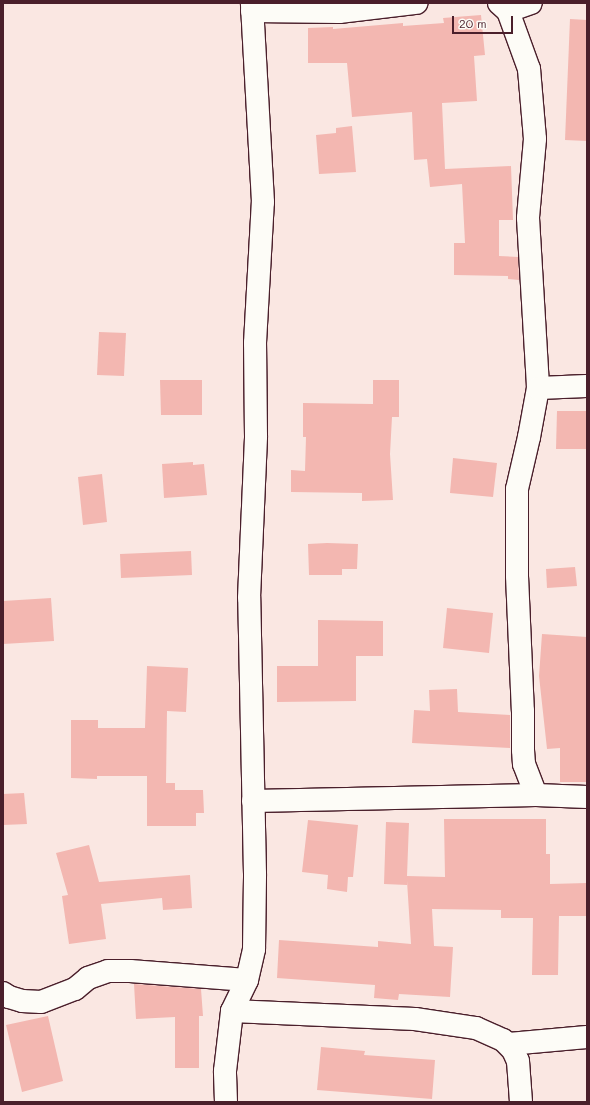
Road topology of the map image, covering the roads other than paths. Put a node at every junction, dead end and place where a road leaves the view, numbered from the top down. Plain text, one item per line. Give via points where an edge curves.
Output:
1 (416, 3) edge
2 (531, 3) edge
3 (252, 7) edge
4 (503, 7) edge
5 (587, 386) edge
6 (538, 388) junction
7 (536, 795) junction
8 (587, 797) edge
9 (253, 801) junction
10 (246, 980) junction
11 (3, 993) edge
12 (232, 1011) junction
13 (587, 1037) edge
14 (509, 1044) junction
15 (226, 1102) edge
16 (521, 1102) edge

1 - 3 street via 339,12
2 - 4 street
3 - 9 street via 263,202 255,343 256,436 249,598
4 - 6 street via 529,69 535,139 528,218
5 - 6 street
6 - 7 street via 517,488 517,576 523,750 525,769
7 - 8 street
7 - 9 street via 517,801 433,803
9 - 10 street via 254,949
10 - 11 street via 130,970 108,971 88,978 75,989 42,1002 22,1001
10 - 12 street
12 - 14 street via 415,1019 476,1028
12 - 15 street via 225,1071
13 - 14 street
14 - 16 street via 518,1061

